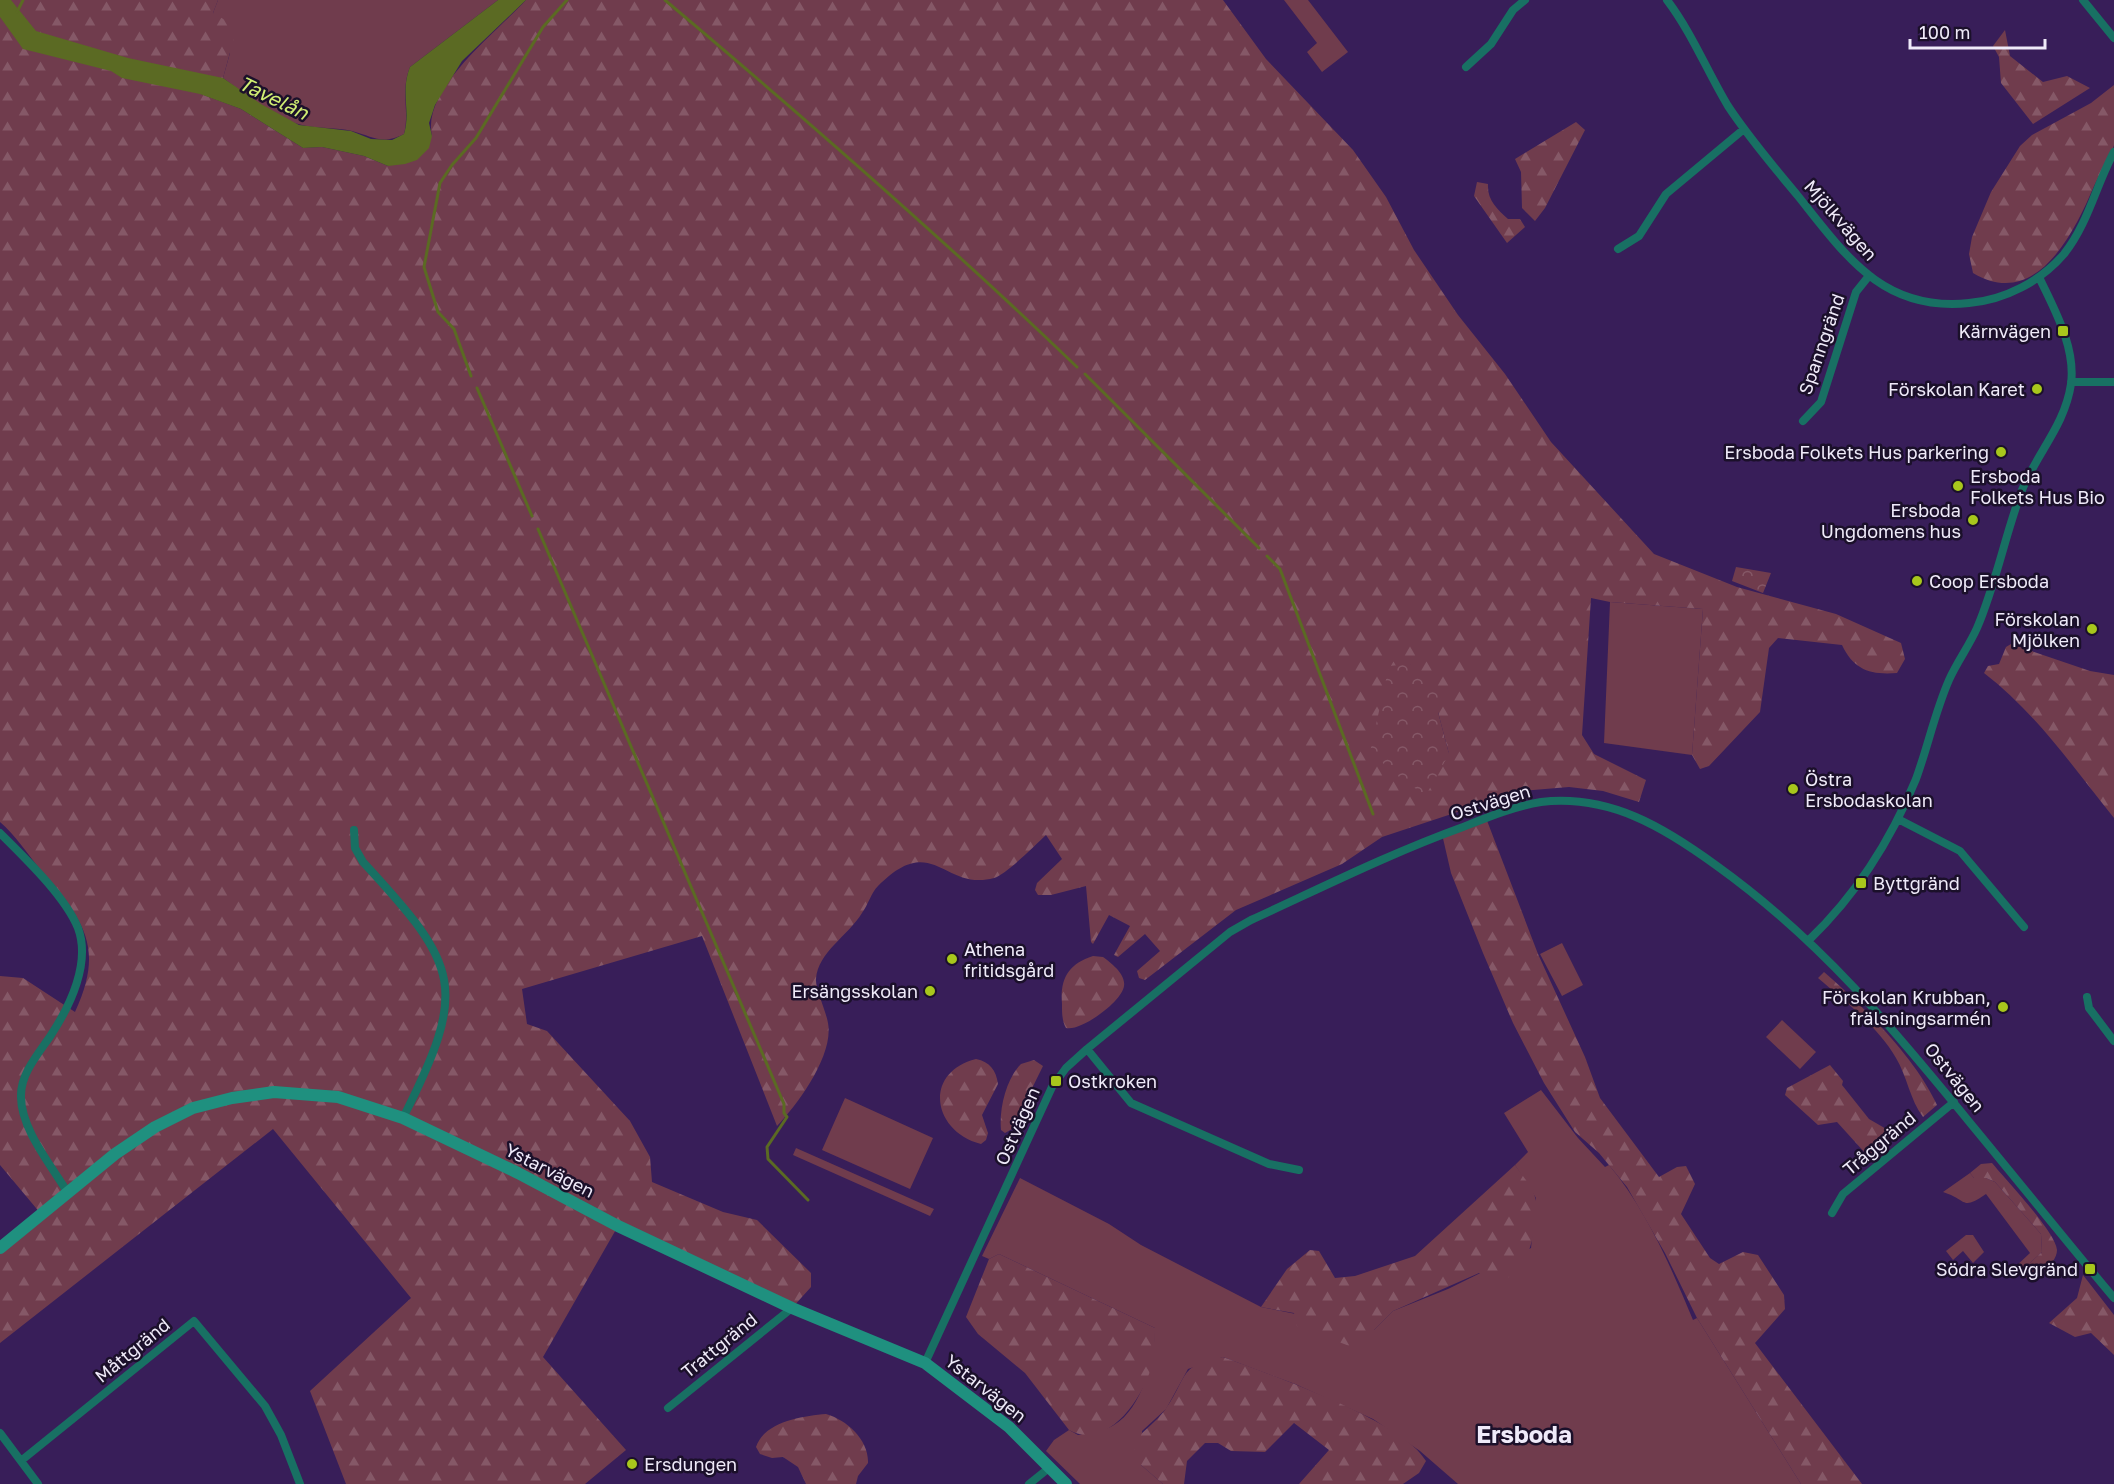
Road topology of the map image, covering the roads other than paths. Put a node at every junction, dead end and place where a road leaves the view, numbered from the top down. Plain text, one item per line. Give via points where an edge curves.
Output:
1 (1524, 0) edge
2 (1667, 0) edge
3 (2083, 0) edge
4 (2114, 38) edge
5 (1466, 67) dead end
6 (1744, 129) junction
7 (2114, 152) edge
8 (1618, 249) dead end
9 (1868, 277) junction
10 (2039, 277) junction
11 (2071, 382) junction
12 (2114, 382) edge
13 (1803, 421) dead end
14 (1898, 819) junction
15 (354, 830) dead end
16 (0, 833) edge
17 (2024, 927) dead end
18 (1809, 939) junction
19 (2087, 997) dead end
20 (2114, 1041) edge
21 (1087, 1049) junction
22 (1954, 1102) junction
23 (403, 1118) junction
24 (1299, 1170) dead end
25 (68, 1193) junction
26 (1832, 1213) dead end
27 (0, 1248) edge
28 (2114, 1298) edge
29 (792, 1308) junction
30 (925, 1363) junction
31 (668, 1408) dead end
32 (0, 1433) edge
33 (22, 1460) junction
34 (1049, 1468) junction
35 (38, 1484) edge
36 (300, 1484) edge
37 (1029, 1484) edge
38 (1066, 1484) edge

1 - 5 street via 1491,44
2 - 6 street, Mjölkvägen
3 - 4 street
6 - 8 street via 1666,194 1639,236
6 - 9 street, Mjölkvägen via 1846,256
7 - 10 street, Mjölkvägen via 2075,237
9 - 10 street, Mjölkvägen via 1915,300 1956,305 1990,300
9 - 13 street, Spanngränd via 1856,292 1821,402
10 - 11 street via 2063,331
11 - 12 street
11 - 14 street via 2064,414 2023,488 1978,626 1950,679
14 - 17 street via 1960,851
14 - 18 street via 1861,883
15 - 23 street via 355,848 363,862 413,918 442,965 446,1005 443,1026 431,1062
16 - 25 street via 44,882 78,929 81,963 70,1001 30,1066 21,1084 20,1098 29,1127
18 - 21 street, Ostvägen via 1747,888 1659,826 1613,807 1572,801 1541,802 1442,834 1251,920 1230,932
18 - 22 street, Ostvägen via 1880,1012
19 - 20 street via 2089,1008
21 - 24 street via 1131,1103 1269,1164
21 - 30 street, Ostvägen via 1052,1087
22 - 26 street, Tråggränd via 1843,1194
22 - 28 street, Ostvägen
23 - 25 street, Ystarvägen via 338,1097 274,1092 232,1098 193,1108 155,1127
23 - 29 street, Ystarvägen
25 - 27 street, Ystarvägen
29 - 30 street, Ystarvägen
29 - 31 street, Trattgränd
30 - 34 street, Ystarvägen via 1009,1427
32 - 33 street
33 - 35 street
33 - 36 street, Måttgränd via 194,1321 265,1406
34 - 37 street
34 - 38 street, Ystarvägen

